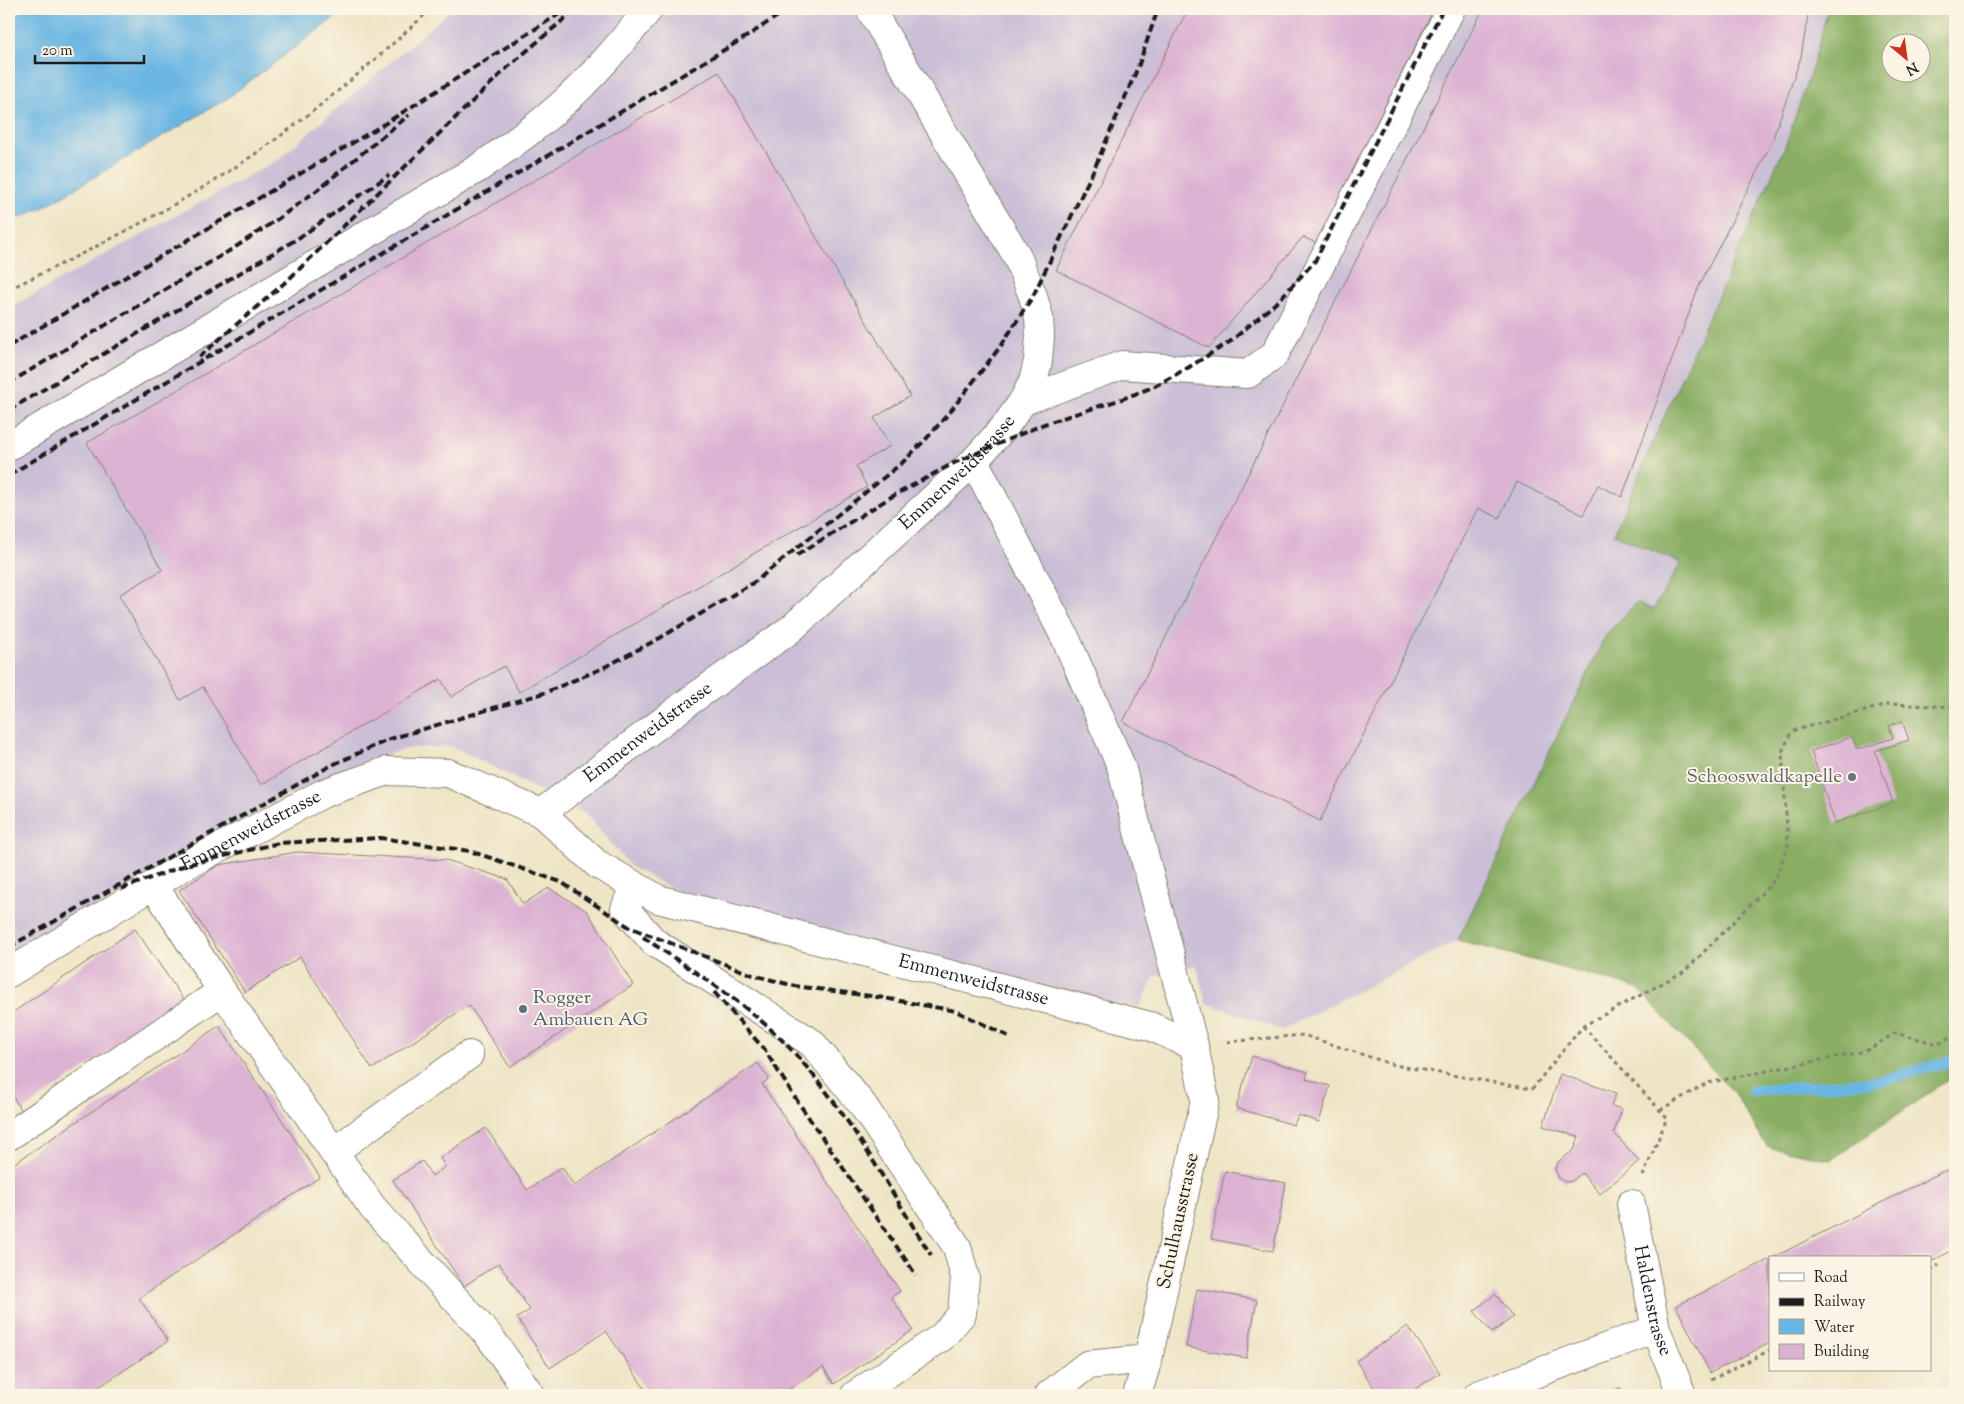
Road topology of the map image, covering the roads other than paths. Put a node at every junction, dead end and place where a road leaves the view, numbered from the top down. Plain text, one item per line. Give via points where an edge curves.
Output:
1 (649, 9) edge
2 (870, 9) edge
3 (1451, 9) edge
4 (1023, 401) junction
5 (9, 446) edge
6 (974, 461) junction
7 (541, 814) junction
8 (634, 885) junction
9 (154, 886) junction
10 (9, 973) edge
11 (222, 991) junction
12 (1194, 1046) junction
13 (469, 1055) dead end
14 (9, 1136) edge
15 (333, 1152) junction
16 (1631, 1204) road end
17 (1656, 1329) junction
18 (1148, 1359) junction
19 (1682, 1394) edge
20 (531, 1395) edge
21 (855, 1395) edge
22 (1049, 1395) edge
23 (1137, 1395) edge
24 (1478, 1395) edge

1 - 5 street via 560,107 521,139 477,169
2 - 4 street, Emmenweidstrasse via 1017,256 1033,296 1039,318 1038,361 1033,382
3 - 4 street via 1275,354 1248,374 1122,365
4 - 6 street, Emmenweidstrasse
6 - 7 street, Emmenweidstrasse via 791,629
6 - 12 street, Schulhausstrasse via 1066,639 1121,766
7 - 8 street, Emmenweidstrasse via 597,864
7 - 9 street, Emmenweidstrasse via 448,773 387,771 324,793 186,865
8 - 12 street, Emmenweidstrasse via 658,899 1150,1026
8 - 21 street via 625,910 654,942 812,1043 862,1104 957,1247 966,1277 962,1314 942,1338
9 - 10 street, Emmenweidstrasse
9 - 11 street
11 - 14 street
11 - 15 street
12 - 18 street, Schulhausstrasse via 1205,1100
13 - 15 street
15 - 20 street via 373,1208 489,1336
16 - 17 street, Haldenstrasse
17 - 19 street, Haldenstrasse
17 - 24 street
18 - 22 street via 1086,1365
18 - 23 street, Schulhausstrasse

